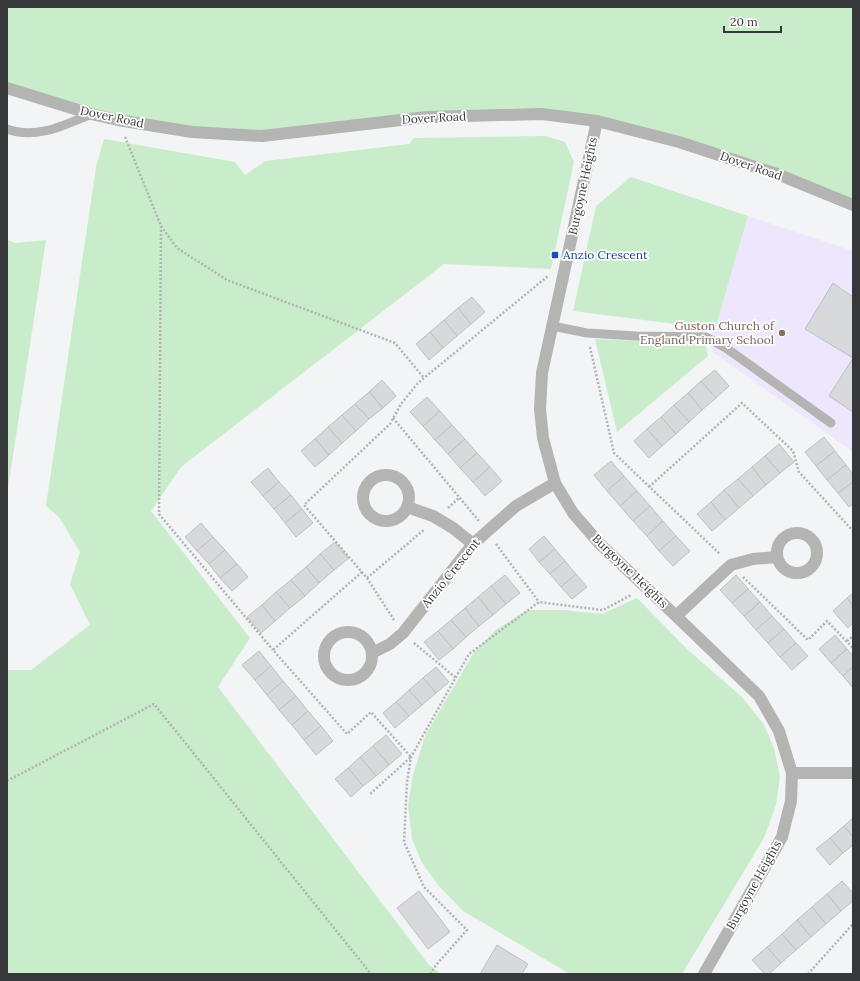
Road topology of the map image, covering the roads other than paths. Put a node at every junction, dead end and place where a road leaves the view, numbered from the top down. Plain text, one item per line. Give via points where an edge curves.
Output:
1 (7, 88) edge
2 (91, 114) junction
3 (597, 121) junction
4 (7, 129) edge
5 (853, 205) edge
6 (552, 326) junction
7 (831, 423) dead end
8 (555, 483) junction
9 (407, 507) dead end
10 (473, 544) junction
11 (777, 557) dead end
12 (676, 616) junction
13 (372, 654) junction
14 (792, 773) junction
15 (853, 773) edge
16 (704, 974) edge

1 - 2 street, Dover Road
2 - 3 street, Dover Road via 192,132 262,136 427,117 542,114
2 - 4 lane via 51,130 16,133
3 - 5 street, Dover Road via 679,142 777,174
3 - 6 street, Burgoyne Heights
6 - 7 lane via 587,333 706,337 726,348
6 - 8 street, Burgoyne Heights via 542,373 540,409 543,438
8 - 10 street, Anzio Crescent via 516,506
8 - 12 street, Burgoyne Heights via 572,514
9 - 10 street via 437,519
10 - 13 street, Anzio Crescent via 403,633
11 - 12 street via 752,559 731,565
12 - 14 street, Burgoyne Heights via 759,696 779,731
13 - 13 street via 369,670 363,676 347,681 331,675 323,660 327,643 340,633 349,632 365,638
14 - 15 street
14 - 16 street, Burgoyne Heights via 791,801 782,836

